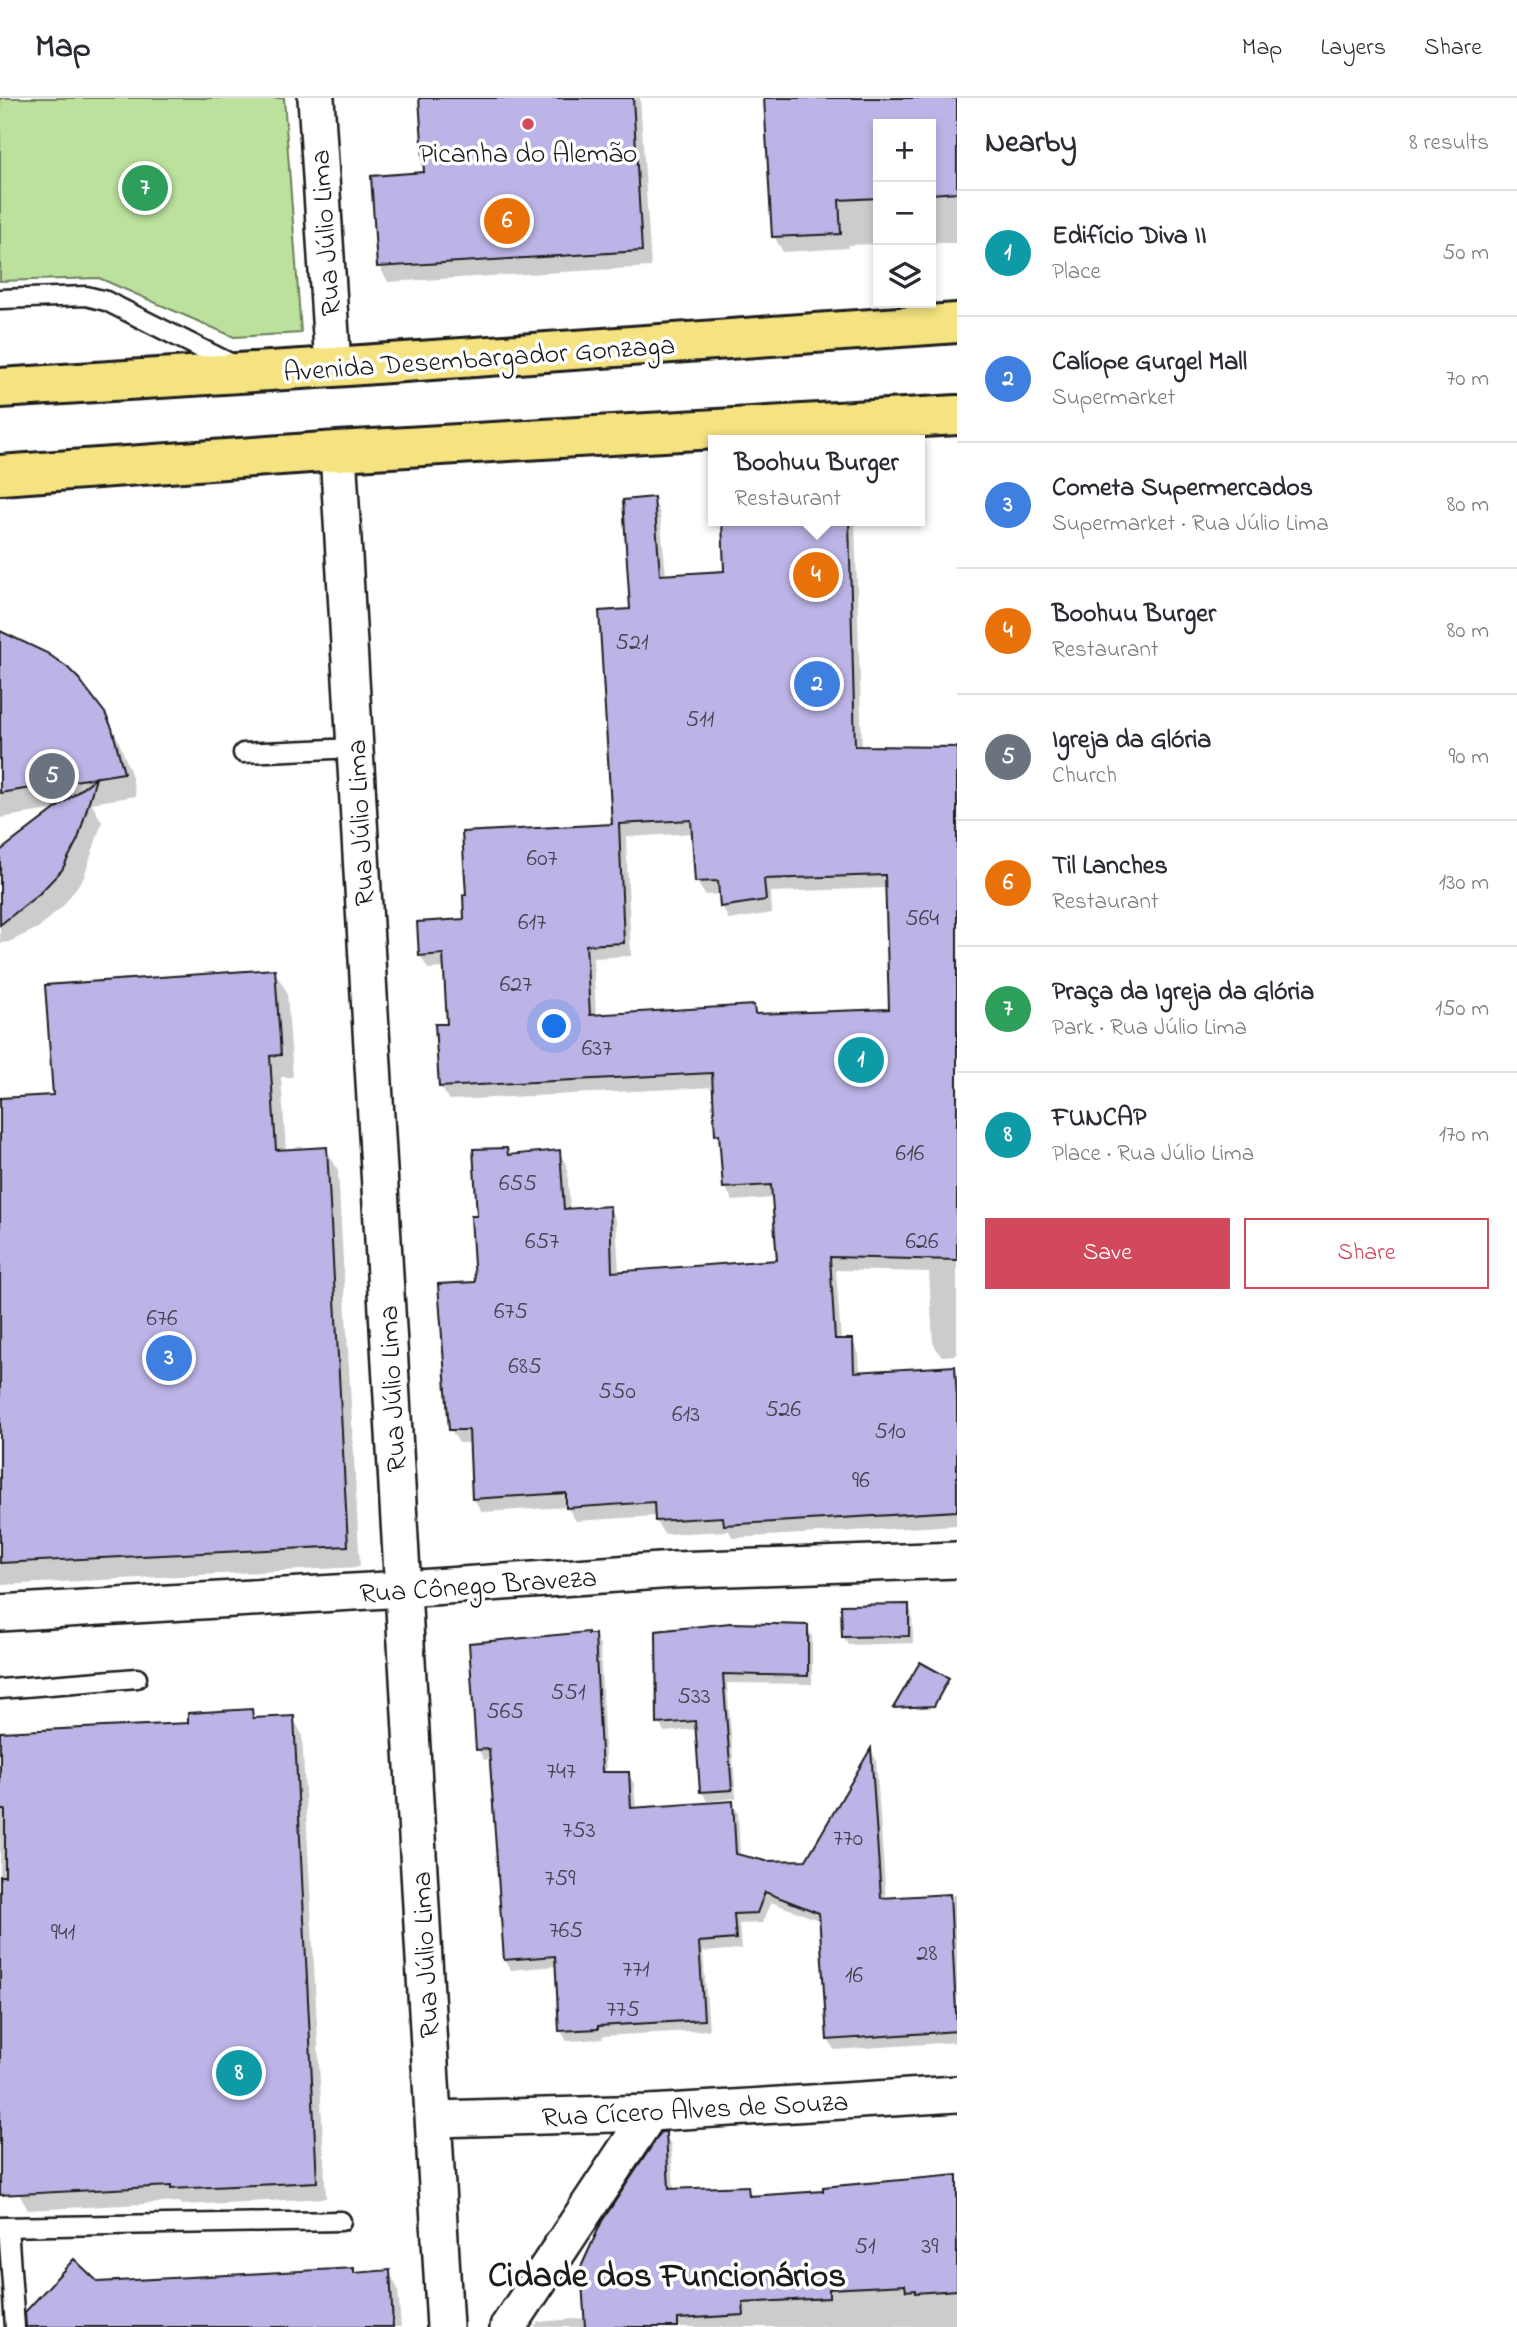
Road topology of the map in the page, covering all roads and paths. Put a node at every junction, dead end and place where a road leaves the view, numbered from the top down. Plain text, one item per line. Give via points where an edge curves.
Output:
1 (316, 98) edge
2 (0, 299) edge
3 (957, 323) edge
4 (333, 367) junction
5 (250, 372) junction
6 (0, 387) edge
7 (957, 415) edge
8 (338, 451) junction
9 (0, 475) edge
10 (355, 748) junction
11 (243, 753) dead end
12 (957, 1560) edge
13 (403, 1589) junction
14 (0, 1613) edge
15 (137, 1678) dead end
16 (0, 1689) edge
17 (957, 2094) edge
18 (650, 2113) junction
19 (434, 2119) junction
20 (341, 2221) dead end
21 (4, 2227) edge
22 (15, 2327) edge
23 (445, 2327) edge
24 (508, 2327) edge

1 - 4 street, Rua Júlio Lima
2 - 5 lane via 86,296 106,301
3 - 4 main road, Avenida Desembargador Gonzaga
4 - 5 main road, Avenida Desembargador Gonzaga
5 - 6 main road, Avenida Desembargador Gonzaga
7 - 8 main road
8 - 9 main road
8 - 10 street, Rua Júlio Lima
10 - 11 lane
10 - 13 street, Rua Júlio Lima
12 - 13 street, Rua Cônego Braveza via 674,1570
13 - 14 street, Rua Cônego Braveza
13 - 19 street, Rua Júlio Lima
15 - 16 lane
17 - 18 street, Rua Cícero Alves de Souza
18 - 19 street, Rua Cícero Alves de Souza
18 - 24 street
19 - 23 street, Rua Júlio Lima
20 - 21 lane
21 - 22 lane

